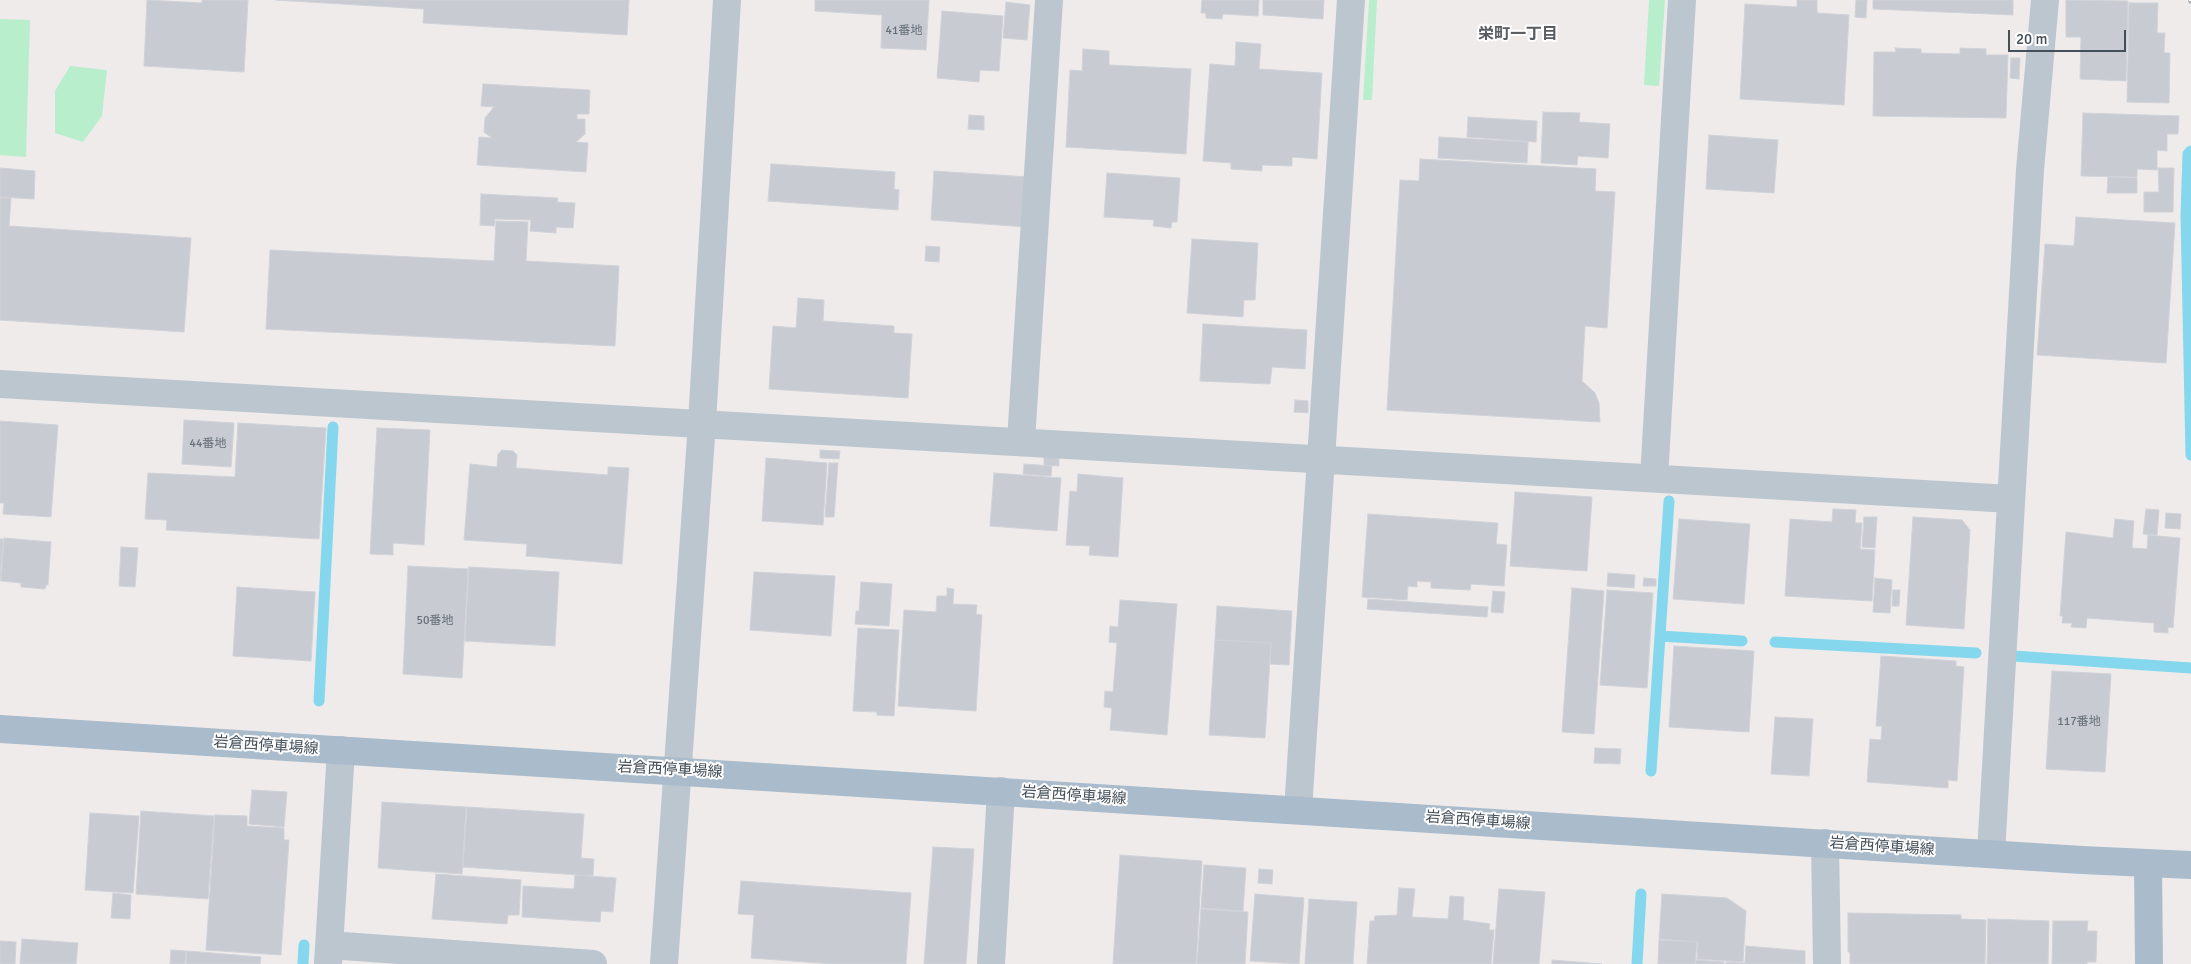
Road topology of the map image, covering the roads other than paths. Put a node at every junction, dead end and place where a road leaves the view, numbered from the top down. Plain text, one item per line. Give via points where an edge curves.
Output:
1 (726, 0) edge
2 (1049, 0) edge
3 (1352, 0) edge
4 (1682, 0) edge
5 (2045, 0) edge
6 (0, 384) edge
7 (702, 423) junction
8 (1021, 441) junction
9 (1322, 459) junction
10 (1654, 478) junction
11 (2011, 498) junction
12 (0, 729) edge
13 (340, 750) junction
14 (677, 771) junction
15 (1001, 791) junction
16 (1298, 810) junction
17 (1825, 843) junction
18 (1991, 854) junction
19 (2148, 864) junction
20 (2191, 865) edge
21 (329, 954) edge
22 (593, 964) edge
23 (664, 964) edge
24 (991, 964) edge
25 (1828, 964) edge
26 (2149, 964) edge

1 - 7 street
2 - 8 street
3 - 9 street
4 - 10 street
5 - 11 street via 2030,163
6 - 7 street
7 - 8 street
7 - 14 street
8 - 9 street
9 - 10 street
9 - 16 street
10 - 11 street
11 - 18 street
12 - 13 main road, 岩倉西停車場線
13 - 14 main road, 岩倉西停車場線
13 - 21 street
14 - 15 main road, 岩倉西停車場線
14 - 23 street
15 - 16 main road, 岩倉西停車場線
15 - 24 street
16 - 17 main road, 岩倉西停車場線
17 - 18 main road, 岩倉西停車場線
17 - 25 street
18 - 19 main road, 岩倉西停車場線
19 - 20 main road, 岩倉西停車場線
19 - 26 main road
21 - 22 street

